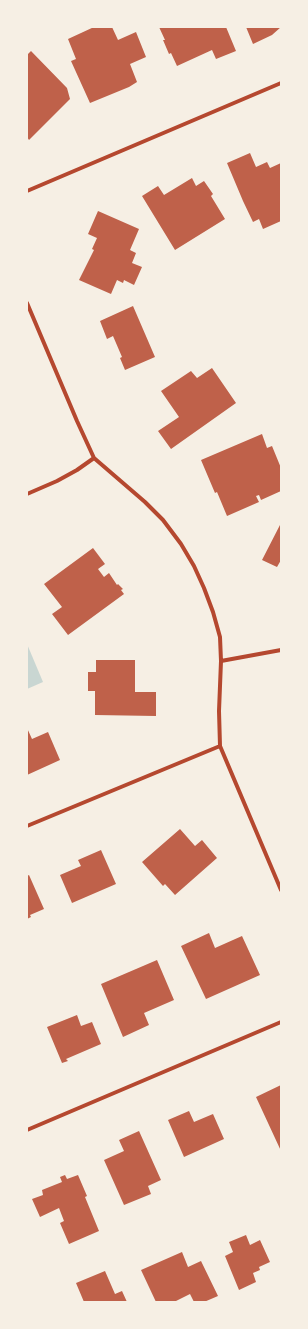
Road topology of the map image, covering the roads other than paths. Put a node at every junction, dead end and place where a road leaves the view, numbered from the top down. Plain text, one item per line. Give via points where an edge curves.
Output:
1 (281, 83) edge
2 (27, 191) edge
3 (27, 303) edge
4 (94, 458) junction
5 (27, 494) edge
6 (281, 650) edge
7 (221, 661) junction
8 (220, 746) junction
9 (27, 826) edge
10 (281, 890) edge
11 (281, 1022) edge
12 (27, 1130) edge

1 - 2 street
3 - 4 street
4 - 5 street via 58,481
4 - 7 street via 145,502 181,544 194,566 213,612 220,637
6 - 7 street
7 - 8 street
8 - 9 street
8 - 10 street
11 - 12 street

